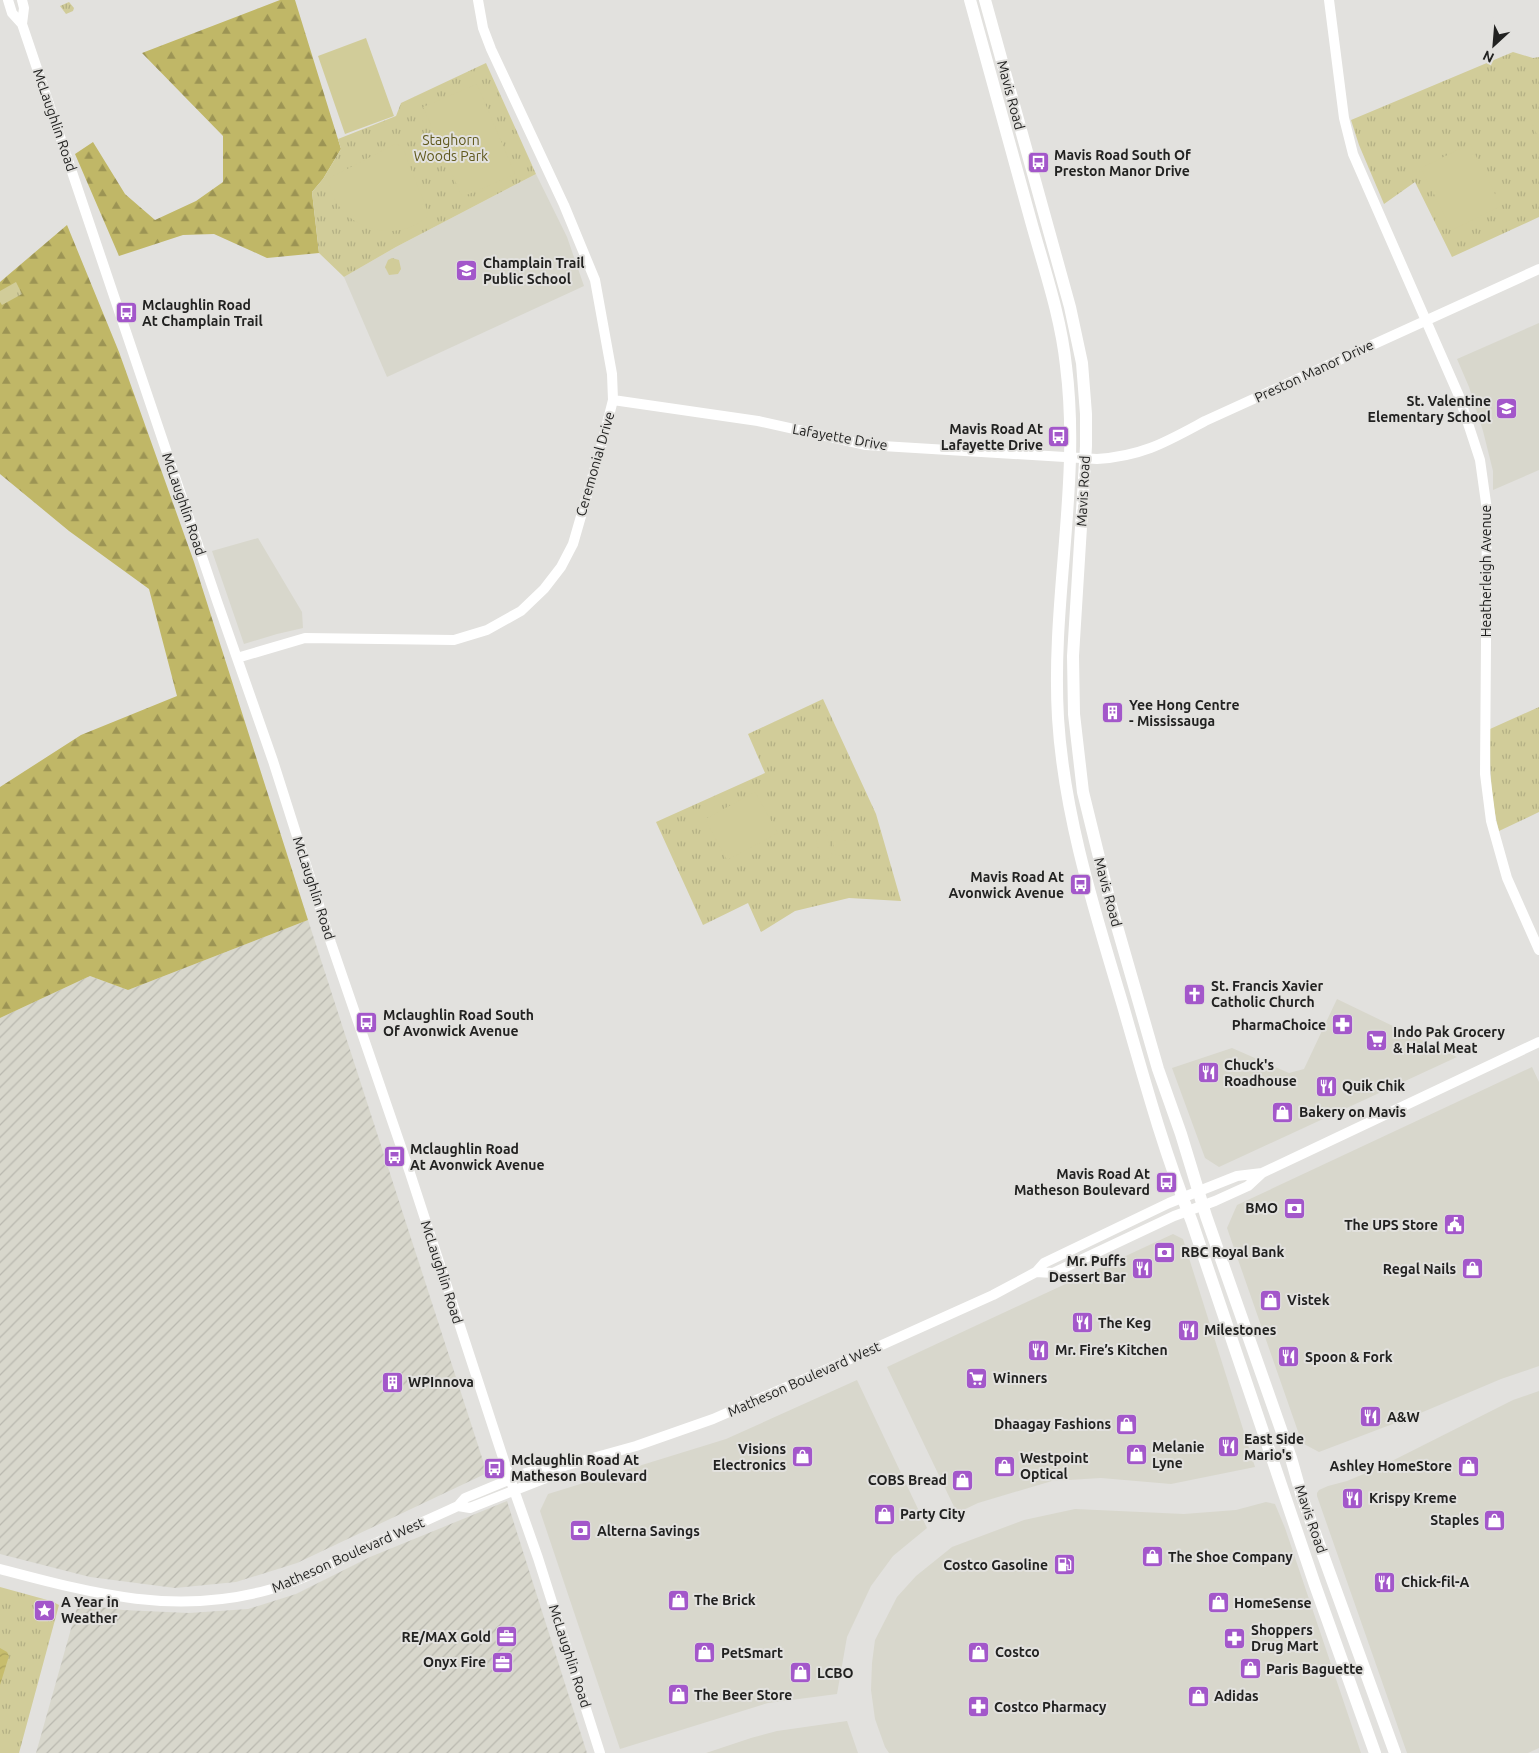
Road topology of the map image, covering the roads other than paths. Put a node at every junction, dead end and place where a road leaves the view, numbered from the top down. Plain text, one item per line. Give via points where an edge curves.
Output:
1 (8, 0) edge
2 (22, 0) edge
3 (478, 0) edge
4 (970, 0) edge
5 (985, 0) edge
6 (1329, 0) edge
7 (22, 24) junction
8 (1539, 269) edge
9 (1426, 320) junction
10 (613, 400) junction
11 (1070, 457) junction
12 (1085, 458) junction
13 (237, 658) junction
14 (1539, 950) edge
15 (1539, 1042) edge
16 (1262, 1172) junction
17 (1198, 1192) junction
18 (1182, 1198) junction
19 (1202, 1205) junction
20 (1188, 1211) junction
21 (1036, 1272) junction
22 (564, 1466) junction
23 (510, 1479) junction
24 (514, 1490) junction
25 (458, 1506) junction
26 (0, 1569) edge
27 (1356, 1644) junction
28 (1339, 1649) junction
29 (600, 1753) edge
30 (1375, 1753) edge
31 (1395, 1753) edge

1 - 7 street, McLaughlin Road via 12,14
2 - 7 street, McLaughlin Road
3 - 10 street, Ceremonial Drive via 491,49 564,205 595,280 612,374
4 - 11 main road, Mavis Road via 1055,307 1066,363 1071,414
5 - 12 main road, Mavis Road via 1070,307 1082,363
6 - 9 street, Heatherleigh Avenue via 1344,118 1351,148
7 - 13 street, McLaughlin Road
8 - 9 street, Preston Manor Drive
9 - 12 street, Preston Manor Drive via 1142,452 1114,458
9 - 14 street, Heatherleigh Avenue via 1459,396 1480,460 1487,510 1485,774 1491,821 1507,878
10 - 11 street, Lafayette Drive via 758,421 866,445
10 - 13 street, Ceremonial Drive via 573,544 544,589 521,611 487,630 454,640 304,638
11 - 12 street, Preston Manor Drive
11 - 18 main road, Mavis Road via 1057,651 1058,719 1067,796 1094,907
12 - 17 main road, Mavis Road via 1072,656 1074,714 1083,792 1155,1060
13 - 23 street, McLaughlin Road via 274,761 331,943
15 - 16 street, Matheson Boulevard West
16 - 17 street, Matheson Boulevard West via 1237,1176
16 - 19 street, Matheson Boulevard West via 1248,1186
17 - 18 street, Matheson Boulevard West
17 - 19 main road, Mavis Road
18 - 20 main road, Mavis Road
18 - 21 street, Matheson Boulevard West via 1044,1263
19 - 20 street, Matheson Boulevard West
19 - 27 main road, Mavis Road
20 - 21 street, Matheson Boulevard West via 1053,1273
20 - 28 main road, Mavis Road
21 - 22 street, Matheson Boulevard West via 934,1322 713,1419 636,1446
22 - 23 street, Matheson Boulevard West via 552,1465
22 - 24 street, Matheson Boulevard West via 556,1474
23 - 24 street, McLaughlin Road
23 - 25 street, Matheson Boulevard West via 465,1498
24 - 25 street, Matheson Boulevard West via 470,1508
24 - 29 street, McLaughlin Road
25 - 26 street, Matheson Boulevard West via 300,1579 256,1593 221,1599 166,1602 127,1599
27 - 28 main road
27 - 31 main road, Mavis Road
28 - 30 main road, Mavis Road

